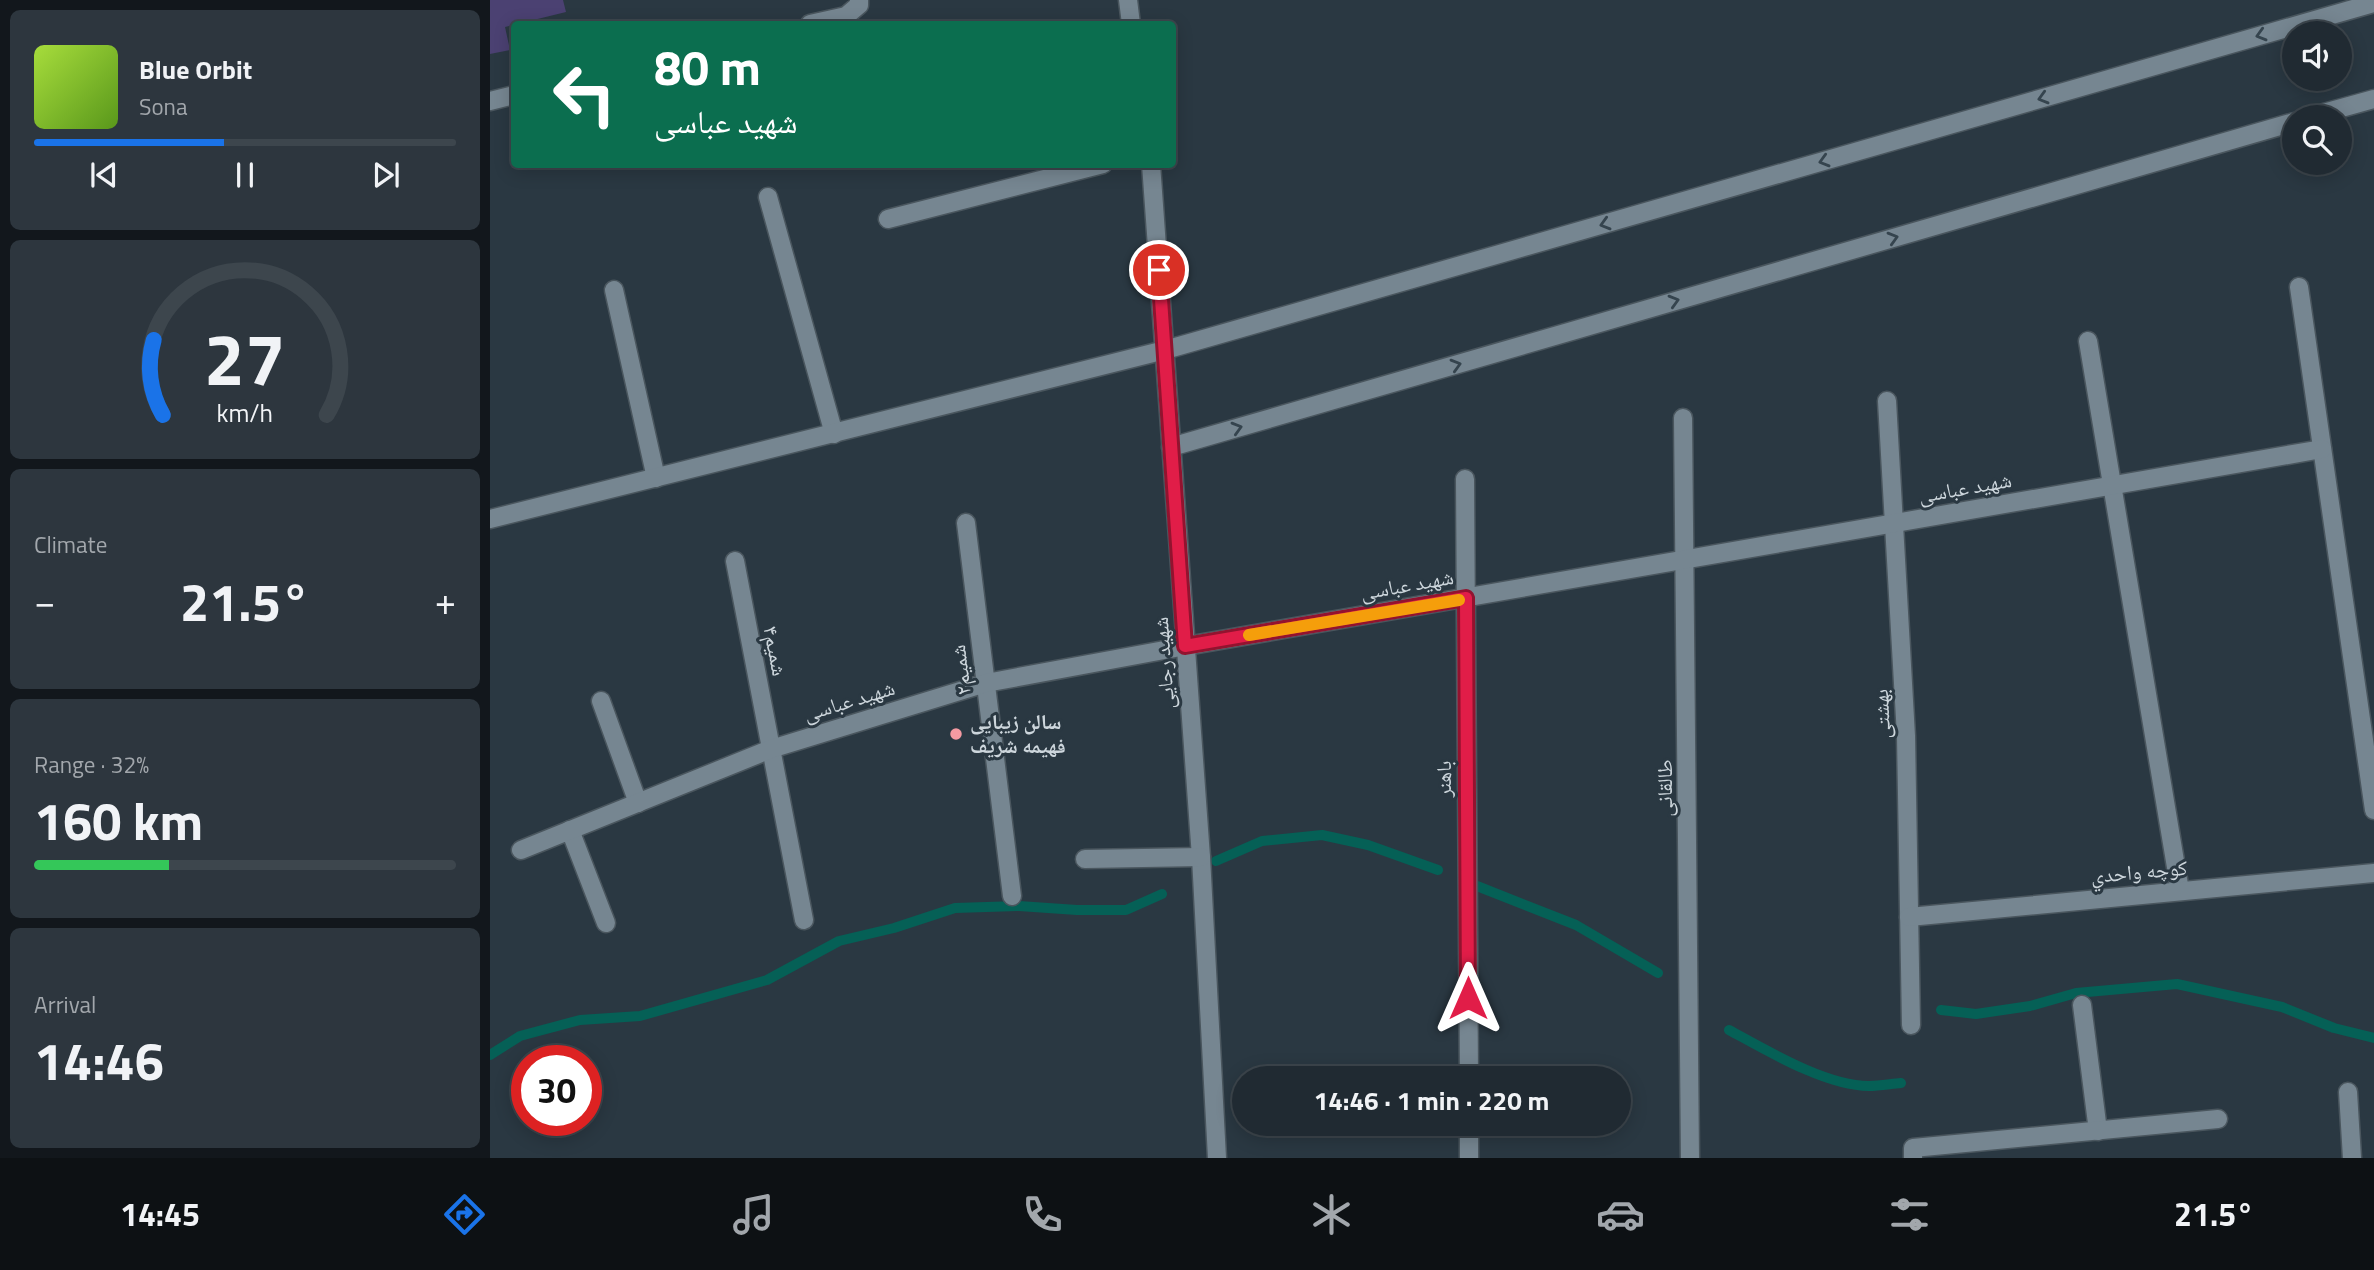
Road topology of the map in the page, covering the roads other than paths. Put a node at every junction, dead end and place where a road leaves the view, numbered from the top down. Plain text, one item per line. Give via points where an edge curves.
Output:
1 (859, 0) edge
2 (1128, 0) edge
3 (2374, 3) edge
4 (824, 21) edge
5 (1131, 21) edge
6 (511, 96) edge
7 (2374, 99) edge
8 (490, 101) edge
9 (2352, 105) edge
10 (2282, 125) edge
11 (1087, 168) edge
12 (1151, 168) edge
13 (768, 197) dead end
14 (888, 219) dead end
15 (2299, 287) dead end
16 (614, 290) dead end
17 (2088, 341) dead end
18 (1164, 350) junction
19 (1887, 401) dead end
20 (1684, 418) dead end
21 (834, 434) junction
22 (1171, 447) junction
23 (2322, 449) junction
24 (656, 478) junction
25 (1465, 479) dead end
26 (2112, 485) junction
27 (490, 519) edge
28 (966, 523) dead end
29 (1894, 524) junction
30 (1686, 560) junction
31 (735, 561) dead end
32 (1466, 598) junction
33 (1185, 646) junction
34 (986, 683) junction
35 (601, 701) dead end
36 (771, 749) junction
37 (638, 803) junction
38 (2374, 810) edge
39 (570, 830) junction
40 (521, 850) dead end
41 (1201, 857) junction
42 (1085, 859) dead end
43 (2374, 873) edge
44 (2180, 891) junction
45 (1012, 896) dead end
46 (1909, 917) junction
47 (804, 920) dead end
48 (606, 923) dead end
49 (2082, 1005) dead end
50 (1912, 1025) dead end
51 (1469, 1066) edge
52 (2348, 1092) dead end
53 (2218, 1119) dead end
54 (2098, 1131) junction
55 (1469, 1136) edge
56 (1913, 1153) edge
57 (1217, 1158) edge
58 (1469, 1158) edge
59 (1690, 1158) edge
60 (2352, 1158) edge

1 - 4 street via 846,16
2 - 5 street
3 -> 18 street
6 - 8 street
7 - 9 street
22 -> 10 street
11 - 14 street
12 - 18 street, شهید رجایی
13 - 21 street
15 - 23 street
16 - 24 street
17 - 26 street
18 - 21 street
18 - 22 street, شهید رجایی
19 - 29 street, بهشتی
20 - 30 street, طالقانی
21 - 24 street
22 - 33 street, شهید رجایی
23 - 26 street, شهید عباسی
23 - 38 street
24 - 27 street
25 - 32 street, باهنر
26 - 29 street, شهید عباسی
26 - 44 street
28 - 34 street, شمیم۲
29 - 30 street, شهید عباسی
29 - 46 street, بهشتی via 1906,736
30 - 32 street, شهید عباسی
30 - 59 street, طالقانی
31 - 36 street, شمیم۴
32 - 33 street, شهید عباسی
32 - 51 street, باهنر
33 - 34 street, شهید عباسی
33 - 41 street, شهید رجایی
34 - 36 street, شهید عباسی
34 - 45 street, شمیم۲
35 - 37 street
36 - 37 street, شهید عباسی
36 - 47 street, شمیم۴
37 - 39 street, شهید عباسی
39 - 40 street, شهید عباسی
39 - 48 street
41 - 42 street
41 - 57 street, شهید رجایی
43 - 44 street, كوچه واحدي
44 - 46 street, كوچه واحدي
46 - 50 street, بهشتی
49 - 54 street
52 - 60 street
53 - 54 street
54 - 56 street
55 - 58 street

